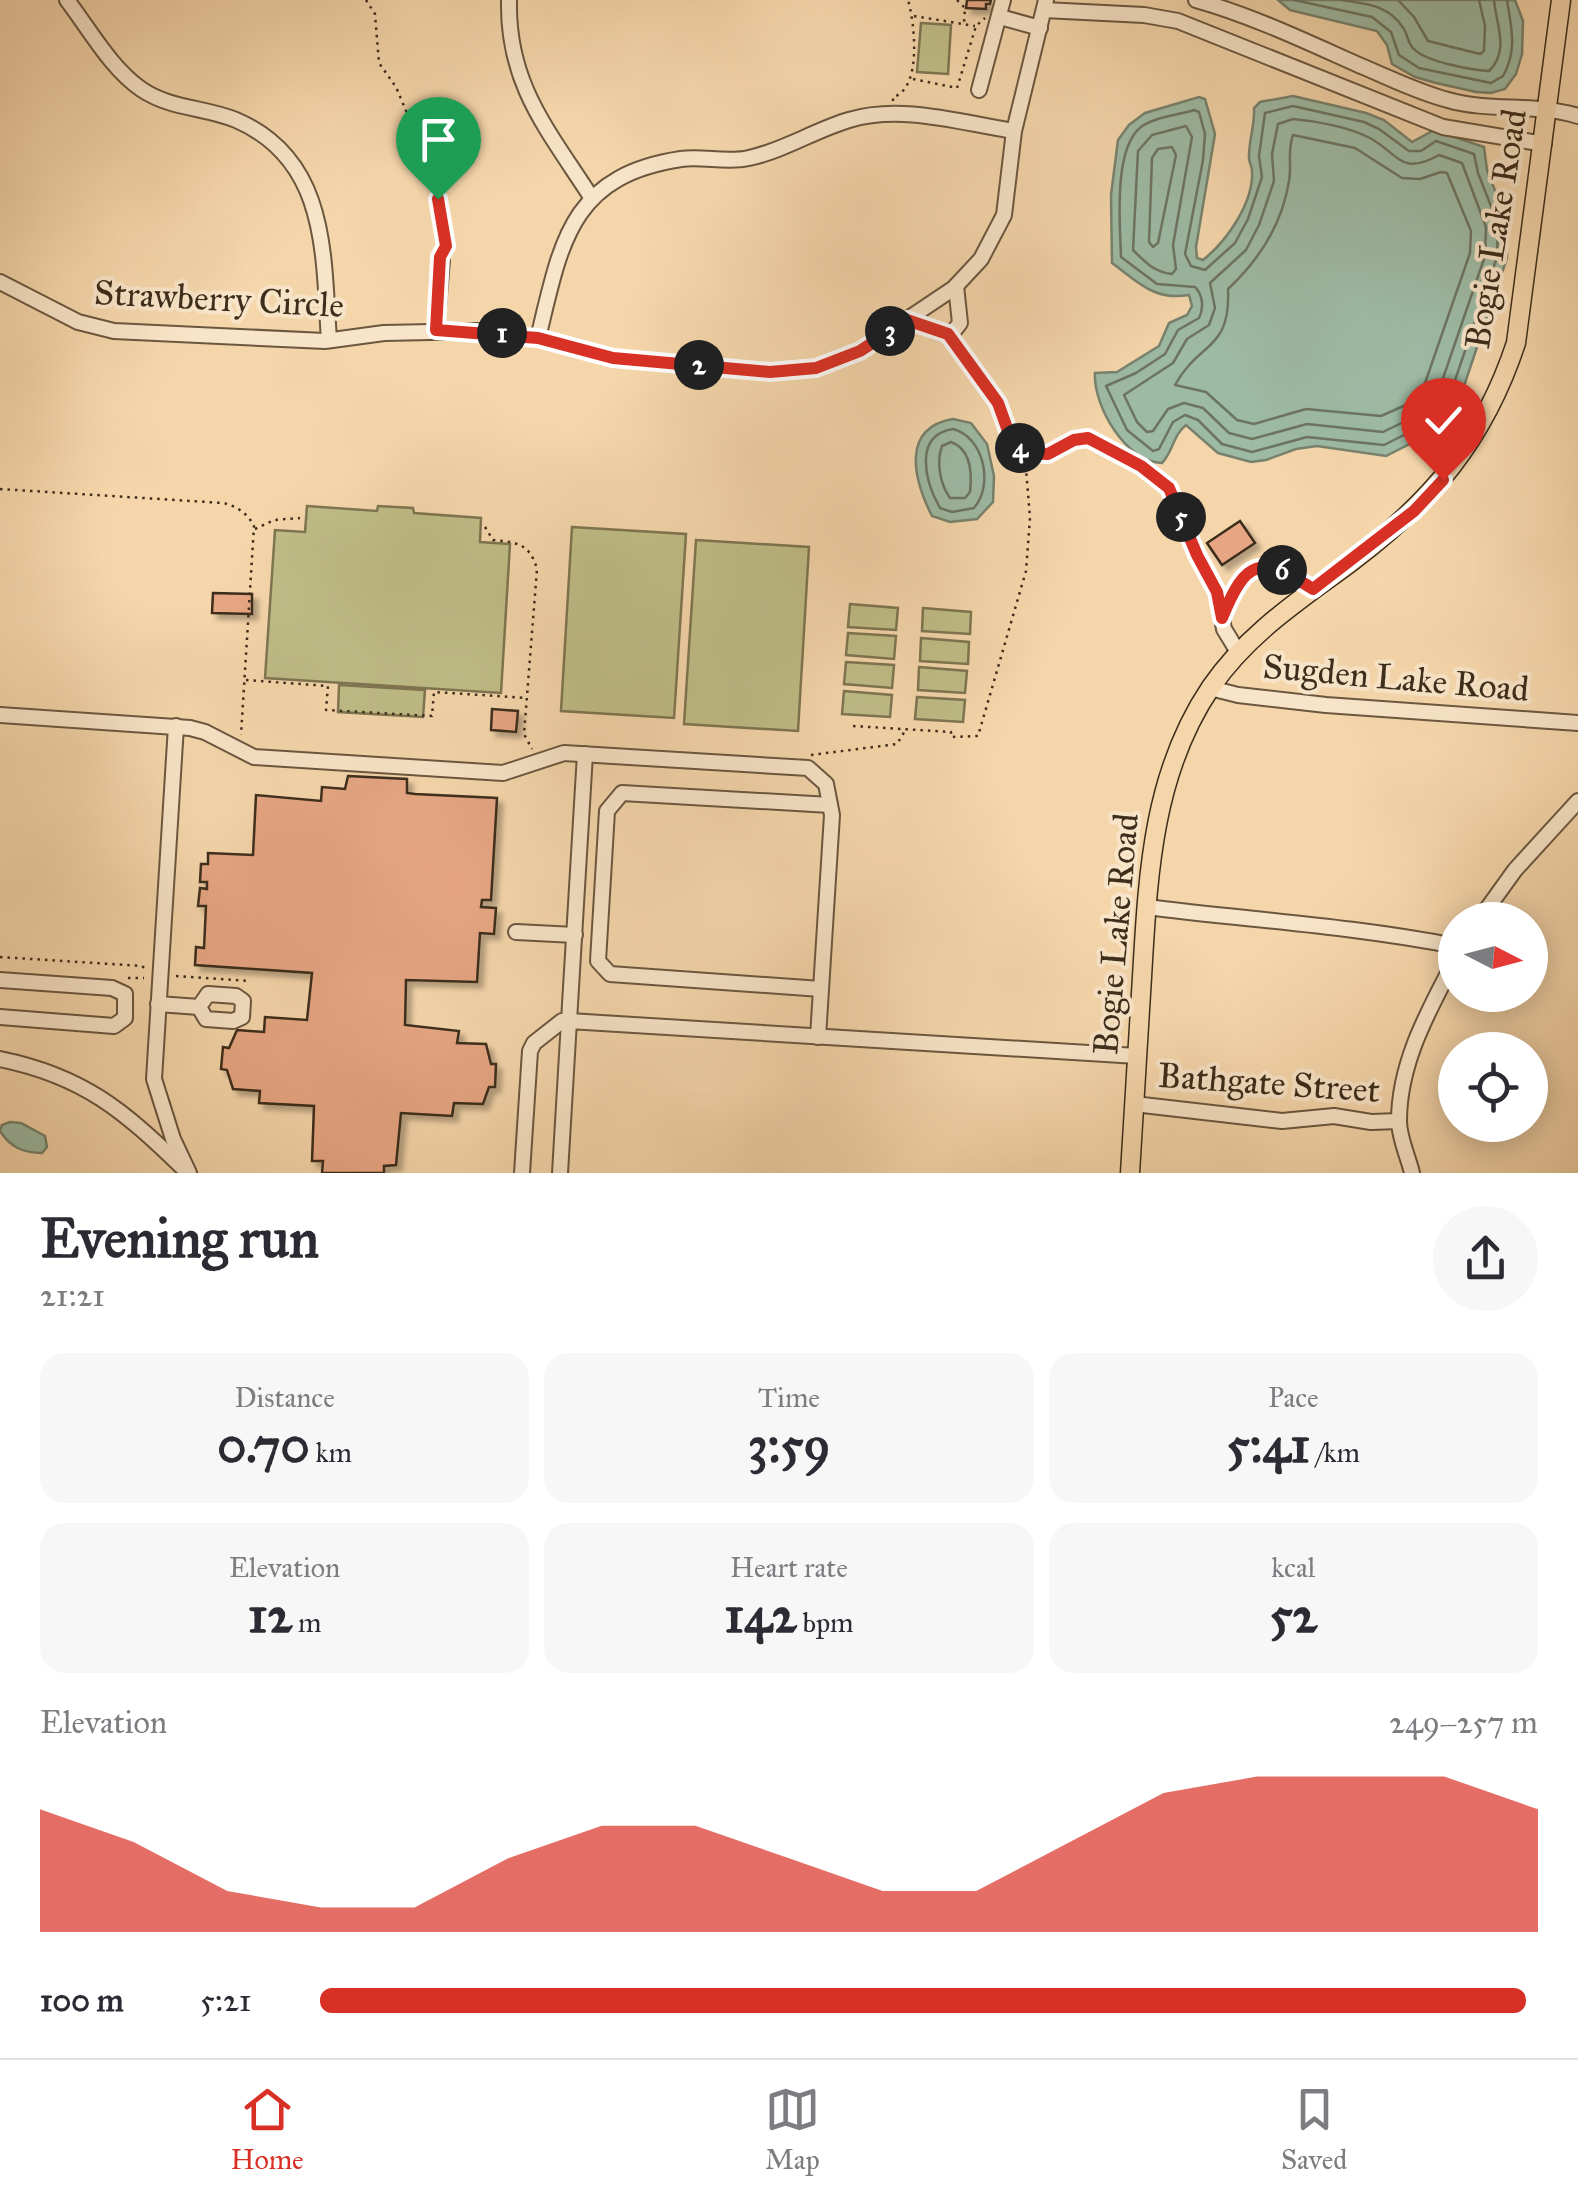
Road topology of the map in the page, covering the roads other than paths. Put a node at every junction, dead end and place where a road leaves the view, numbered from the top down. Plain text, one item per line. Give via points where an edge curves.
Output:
1 (68, 0) edge
2 (508, 0) edge
3 (1003, 0) edge
4 (1196, 0) edge
5 (1561, 0) edge
6 (1045, 5) edge
7 (1216, 5) junction
8 (994, 15) junction
9 (1040, 28) junction
10 (1207, 30) junction
11 (1364, 67) junction
12 (1353, 89) junction
13 (979, 90) dead end
14 (1547, 110) junction
15 (1578, 116) edge
16 (1014, 131) junction
17 (1544, 144) junction
18 (591, 197) junction
19 (442, 261) road end
20 (0, 282) edge
21 (956, 286) junction
22 (907, 320) junction
23 (436, 330) junction
24 (948, 334) junction
25 (538, 338) junction
26 (329, 340) junction
27 (1313, 589) junction
28 (1222, 618) junction
29 (1238, 652) junction
30 (1210, 688) junction
31 (0, 715) edge
32 (1578, 723) edge
33 (176, 726) junction
34 (585, 754) junction
35 (1578, 801) edge
36 (830, 805) junction
37 (1492, 902) edge
38 (1146, 907) junction
39 (516, 932) dead end
40 (574, 935) junction
41 (1438, 943) edge
42 (0, 980) edge
43 (821, 988) junction
44 (1438, 992) edge
45 (158, 1004) junction
46 (199, 1007) dead end
47 (0, 1017) edge
48 (570, 1022) junction
49 (818, 1038) junction
50 (1137, 1056) junction
51 (0, 1059) edge
52 (1134, 1104) junction
53 (1399, 1121) junction
54 (188, 1173) edge
55 (522, 1173) edge
56 (560, 1173) edge
57 (1130, 1173) edge
58 (1412, 1173) edge

1 - 26 street via 121,73 141,89 165,103 237,121 298,171 322,230
2 - 18 street via 522,88
3 - 8 street
4 - 7 street
5 - 14 main road, Bogie Lake Road
6 - 9 street, Strawberry Circle
6 - 10 street via 1144,15
7 - 10 street
7 - 11 street
8 - 9 street
8 - 13 street
9 - 16 street, Strawberry Circle
10 - 12 street
11 - 12 street
11 - 14 street via 1450,101
12 - 17 street via 1442,126
14 - 15 street
14 - 17 main road, Bogie Lake Road
16 - 18 street via 892,112 849,120 750,158 662,162 620,176
16 - 21 street, Strawberry Circle via 1004,214 981,259
17 - 27 main road, Bogie Lake Road via 1516,343 1502,386 1450,472 1414,511
18 - 25 street via 565,239
19 - 23 street
20 - 26 street, Strawberry Circle via 78,322 114,330
21 - 22 street, Strawberry Circle
21 - 24 street via 960,323
22 - 24 street
22 - 25 street, Strawberry Circle via 860,351 816,368 770,372 613,358
23 - 25 street, Strawberry Circle
23 - 26 street, Strawberry Circle
24 - 28 street via 1025,453 1048,454 1088,438 1169,488 1217,592
27 - 28 street via 1275,566 1256,567 1242,578
27 - 29 main road, Bogie Lake Road
28 - 29 street
29 - 30 main road, Bogie Lake Road
30 - 32 street, Sugden Lake Road via 1326,706
30 - 38 main road, Bogie Lake Road via 1178,747 1158,808
31 - 33 street
33 - 34 street via 205,732 254,758 503,772 564,753
33 - 45 street
34 - 36 street via 808,768 826,784
34 - 40 street
35 - 37 street
36 - 43 street
36 - 43 street via 622,793 607,811 598,961 610,974
38 - 41 street via 1317,923
38 - 50 main road, Bogie Lake Road
39 - 40 street
40 - 48 street
42 - 47 street via 112,988 125,994 126,1018 114,1026
43 - 49 street
44 - 53 street via 1413,1048
45 - 46 street
45 - 54 street via 154,1079
48 - 49 street
48 - 55 street via 562,1021 530,1050
48 - 56 street
49 - 50 street
50 - 52 main road, Bogie Lake Road
51 - 54 street via 102,1097
52 - 53 street, Bathgate Street via 1282,1121
52 - 57 main road, Bogie Lake Road
53 - 58 street

